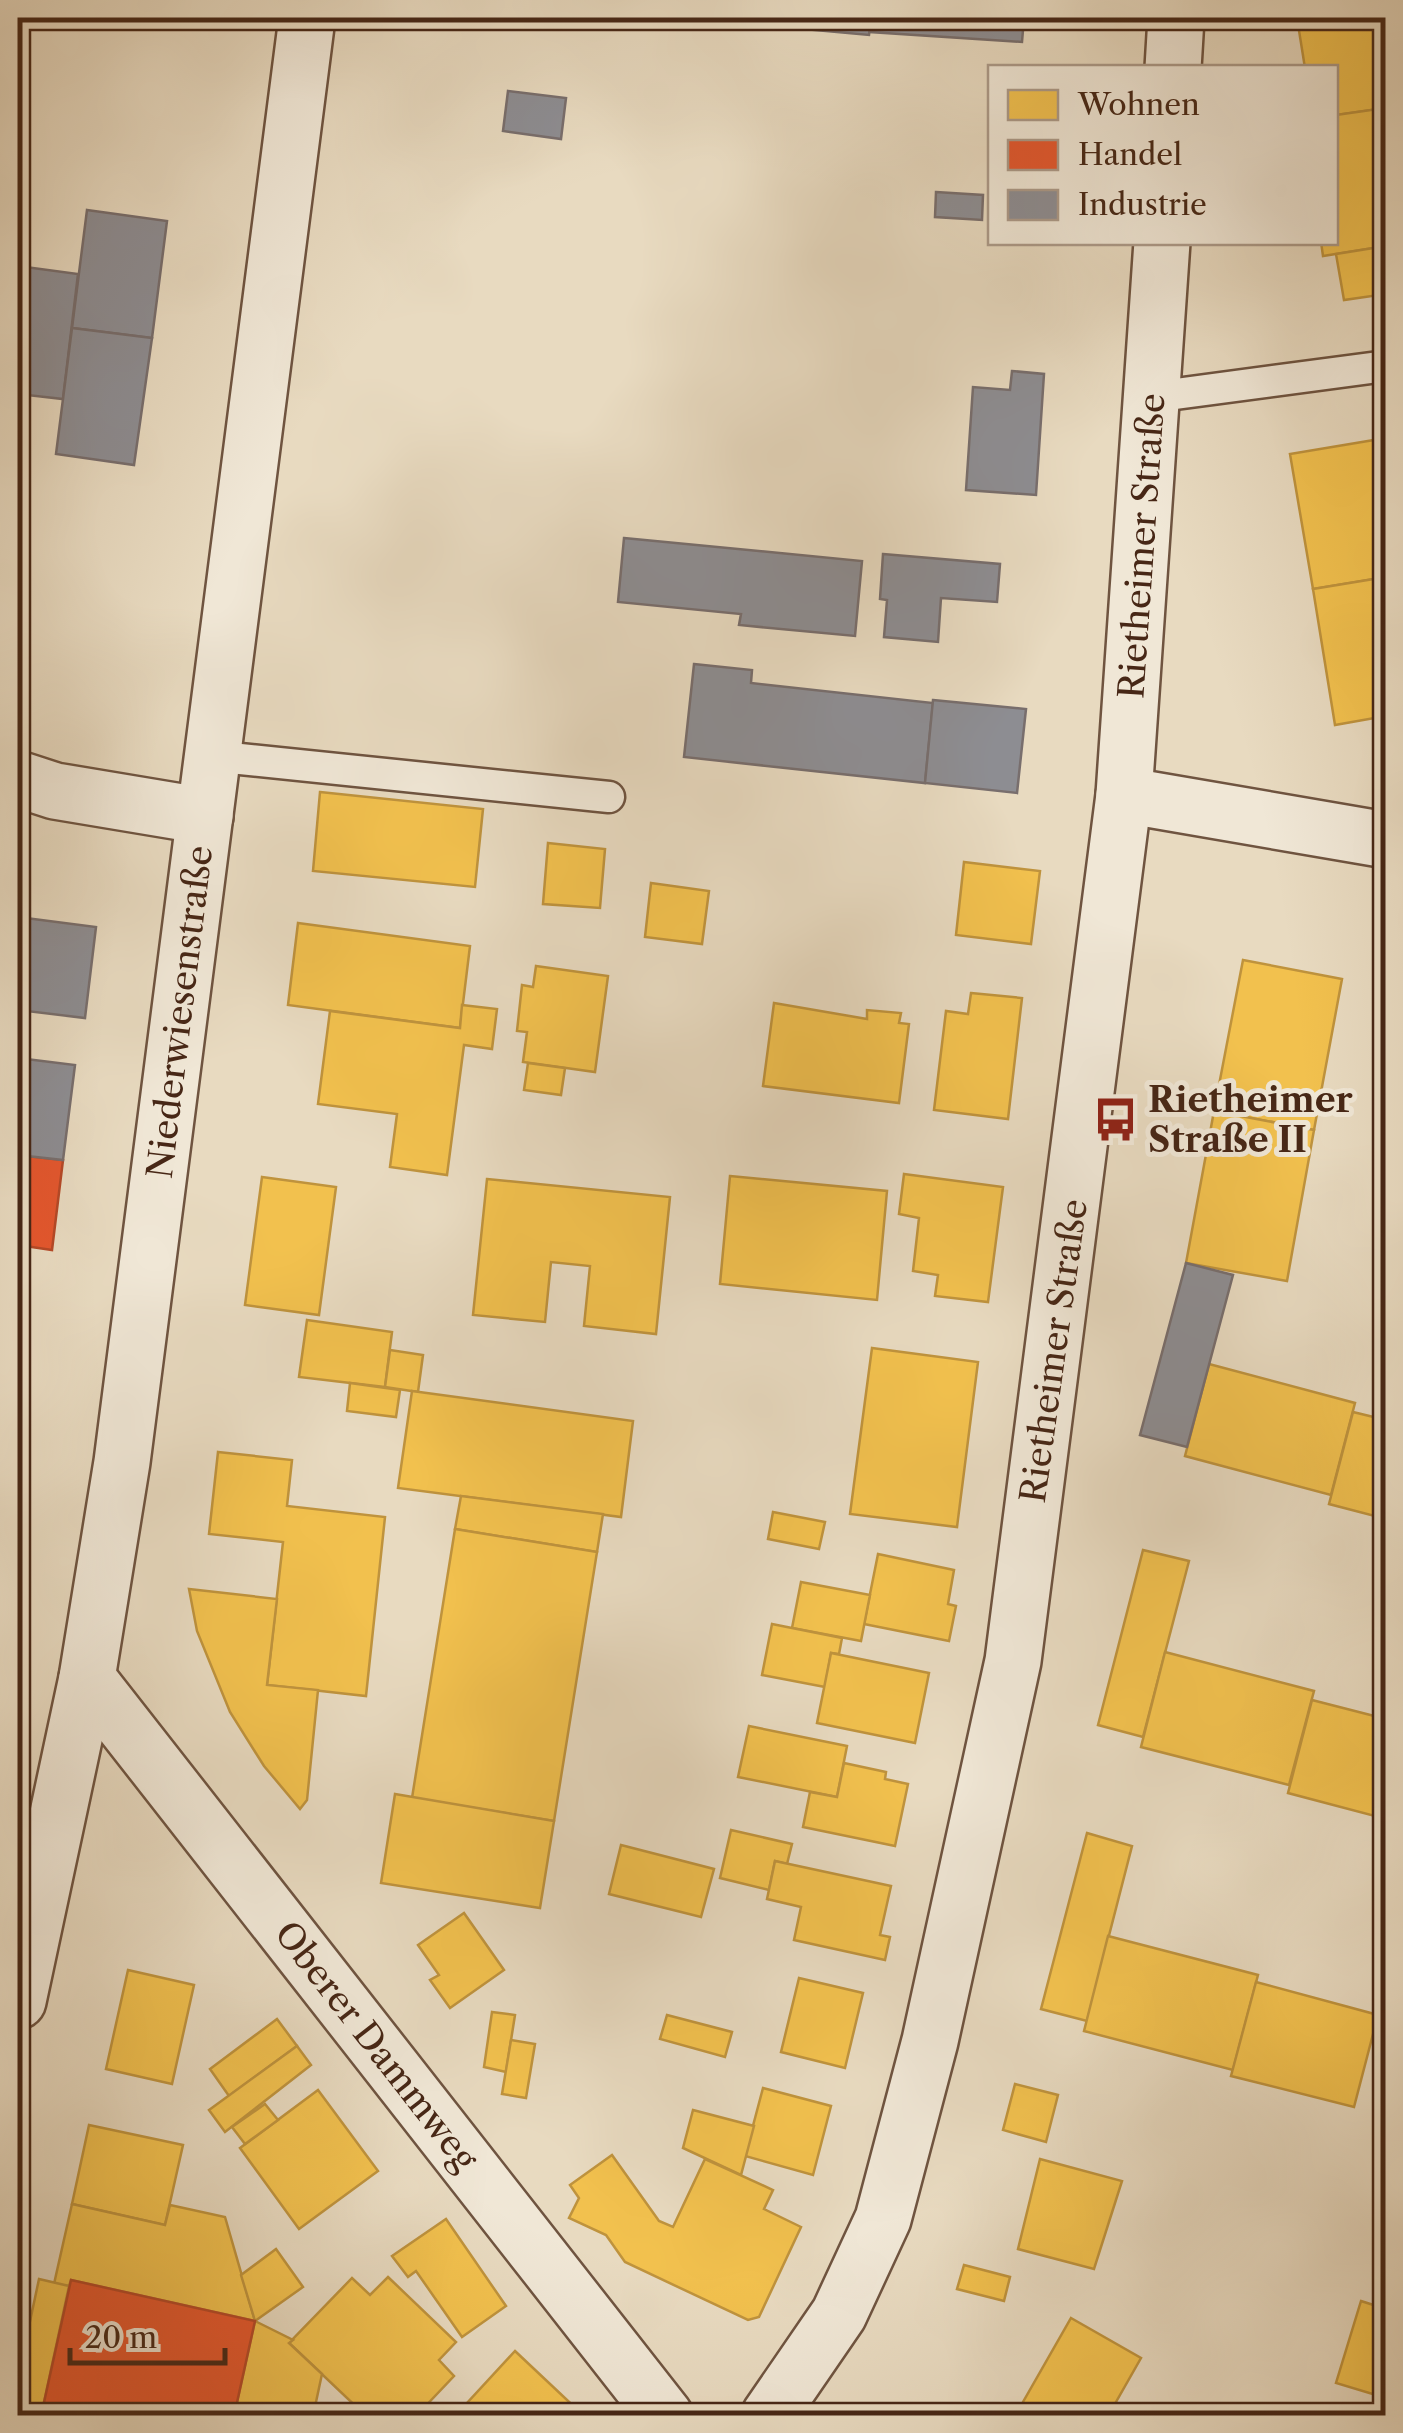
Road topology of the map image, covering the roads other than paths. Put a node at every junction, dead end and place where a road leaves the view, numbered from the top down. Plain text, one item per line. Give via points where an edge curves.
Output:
1 (308, 18) edge
2 (1176, 18) edge
3 (1173, 65) edge
4 (1162, 245) edge
5 (1386, 366) edge
6 (1153, 396) junction
7 (211, 756) junction
8 (18, 779) edge
9 (1124, 795) junction
10 (609, 796) dead end
11 (206, 816) junction
12 (1386, 840) edge
13 (88, 1678) junction
14 (18, 2002) edge
15 (665, 2416) edge
16 (769, 2416) edge

1 - 7 street, Niederwiesenstraße
2 - 3 street
4 - 6 street, Rietheimer Straße
5 - 6 lane
6 - 9 street, Rietheimer Straße
7 - 10 lane
7 - 11 street, Niederwiesenstraße
8 - 11 street
9 - 12 street
9 - 16 street, Rietheimer Straße via 1013,1661 930,2041 883,2219 839,2314
11 - 13 street, Niederwiesenstraße
13 - 14 street, Niederwiesenstraße
13 - 15 street, Oberer Dammweg

